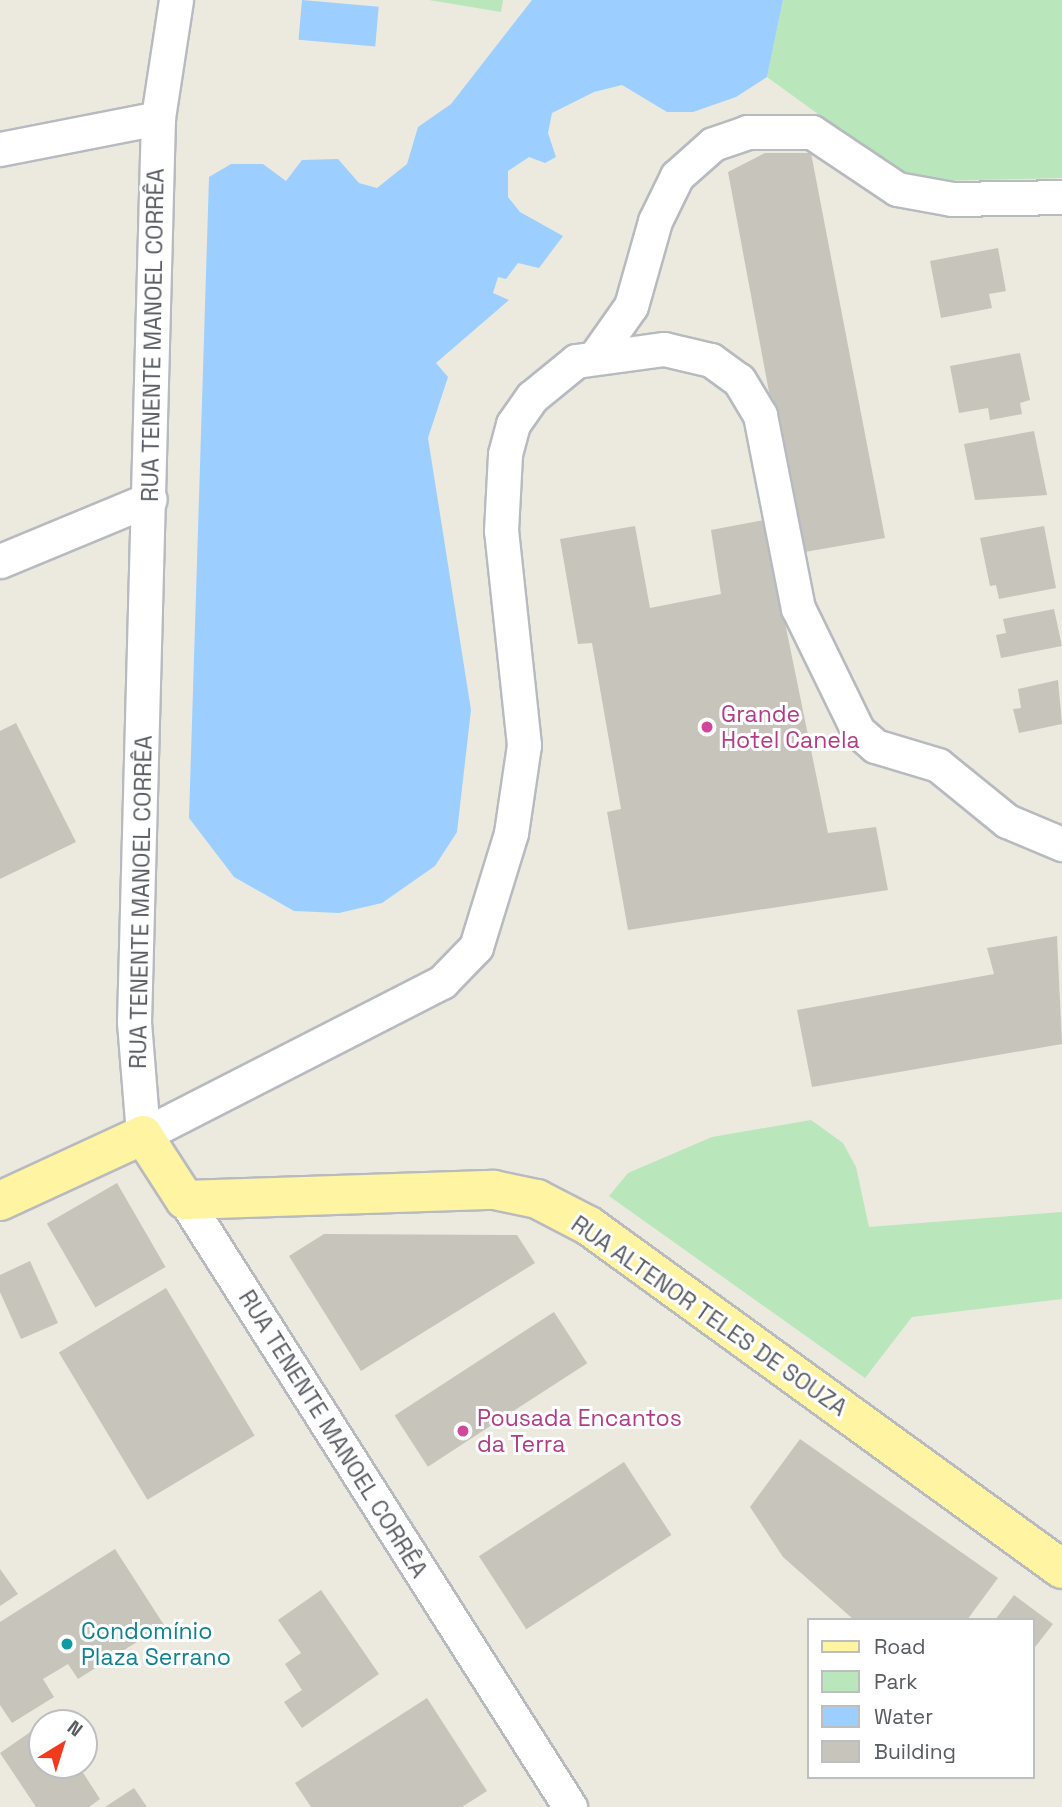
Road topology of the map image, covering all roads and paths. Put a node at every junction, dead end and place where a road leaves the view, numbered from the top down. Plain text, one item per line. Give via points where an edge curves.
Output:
1 (176, 0) edge
2 (158, 118) junction
3 (0, 149) edge
4 (1062, 197) edge
5 (595, 357) junction
6 (150, 499) junction
7 (0, 561) edge
8 (1062, 844) edge
9 (143, 1135) junction
10 (185, 1200) junction
11 (0, 1201) edge
12 (1062, 1569) edge
13 (569, 1807) edge

1 - 2 street, RUA TENENTE MANOEL CORRÊA
2 - 3 street
2 - 6 street, RUA TENENTE MANOEL CORRÊA
4 - 5 street via 952,199 897,188 812,132 747,132 713,144 677,176 656,221 631,306
5 - 8 street via 664,349 711,360 739,380 760,415 798,608 858,731 875,746 938,765 1007,821
5 - 9 street via 551,376 509,435 500,531 524,745 511,833 476,947 442,982
6 - 7 street
6 - 9 street, RUA TENENTE MANOEL CORRÊA via 134,1022
9 - 10 main road, RUA TENENTE MANOEL CORRÊA
9 - 11 main road
10 - 12 main road, RUA ALTENOR TELES DE SOUZA via 494,1191 537,1199 589,1226
10 - 13 street, RUA TENENTE MANOEL CORRÊA

